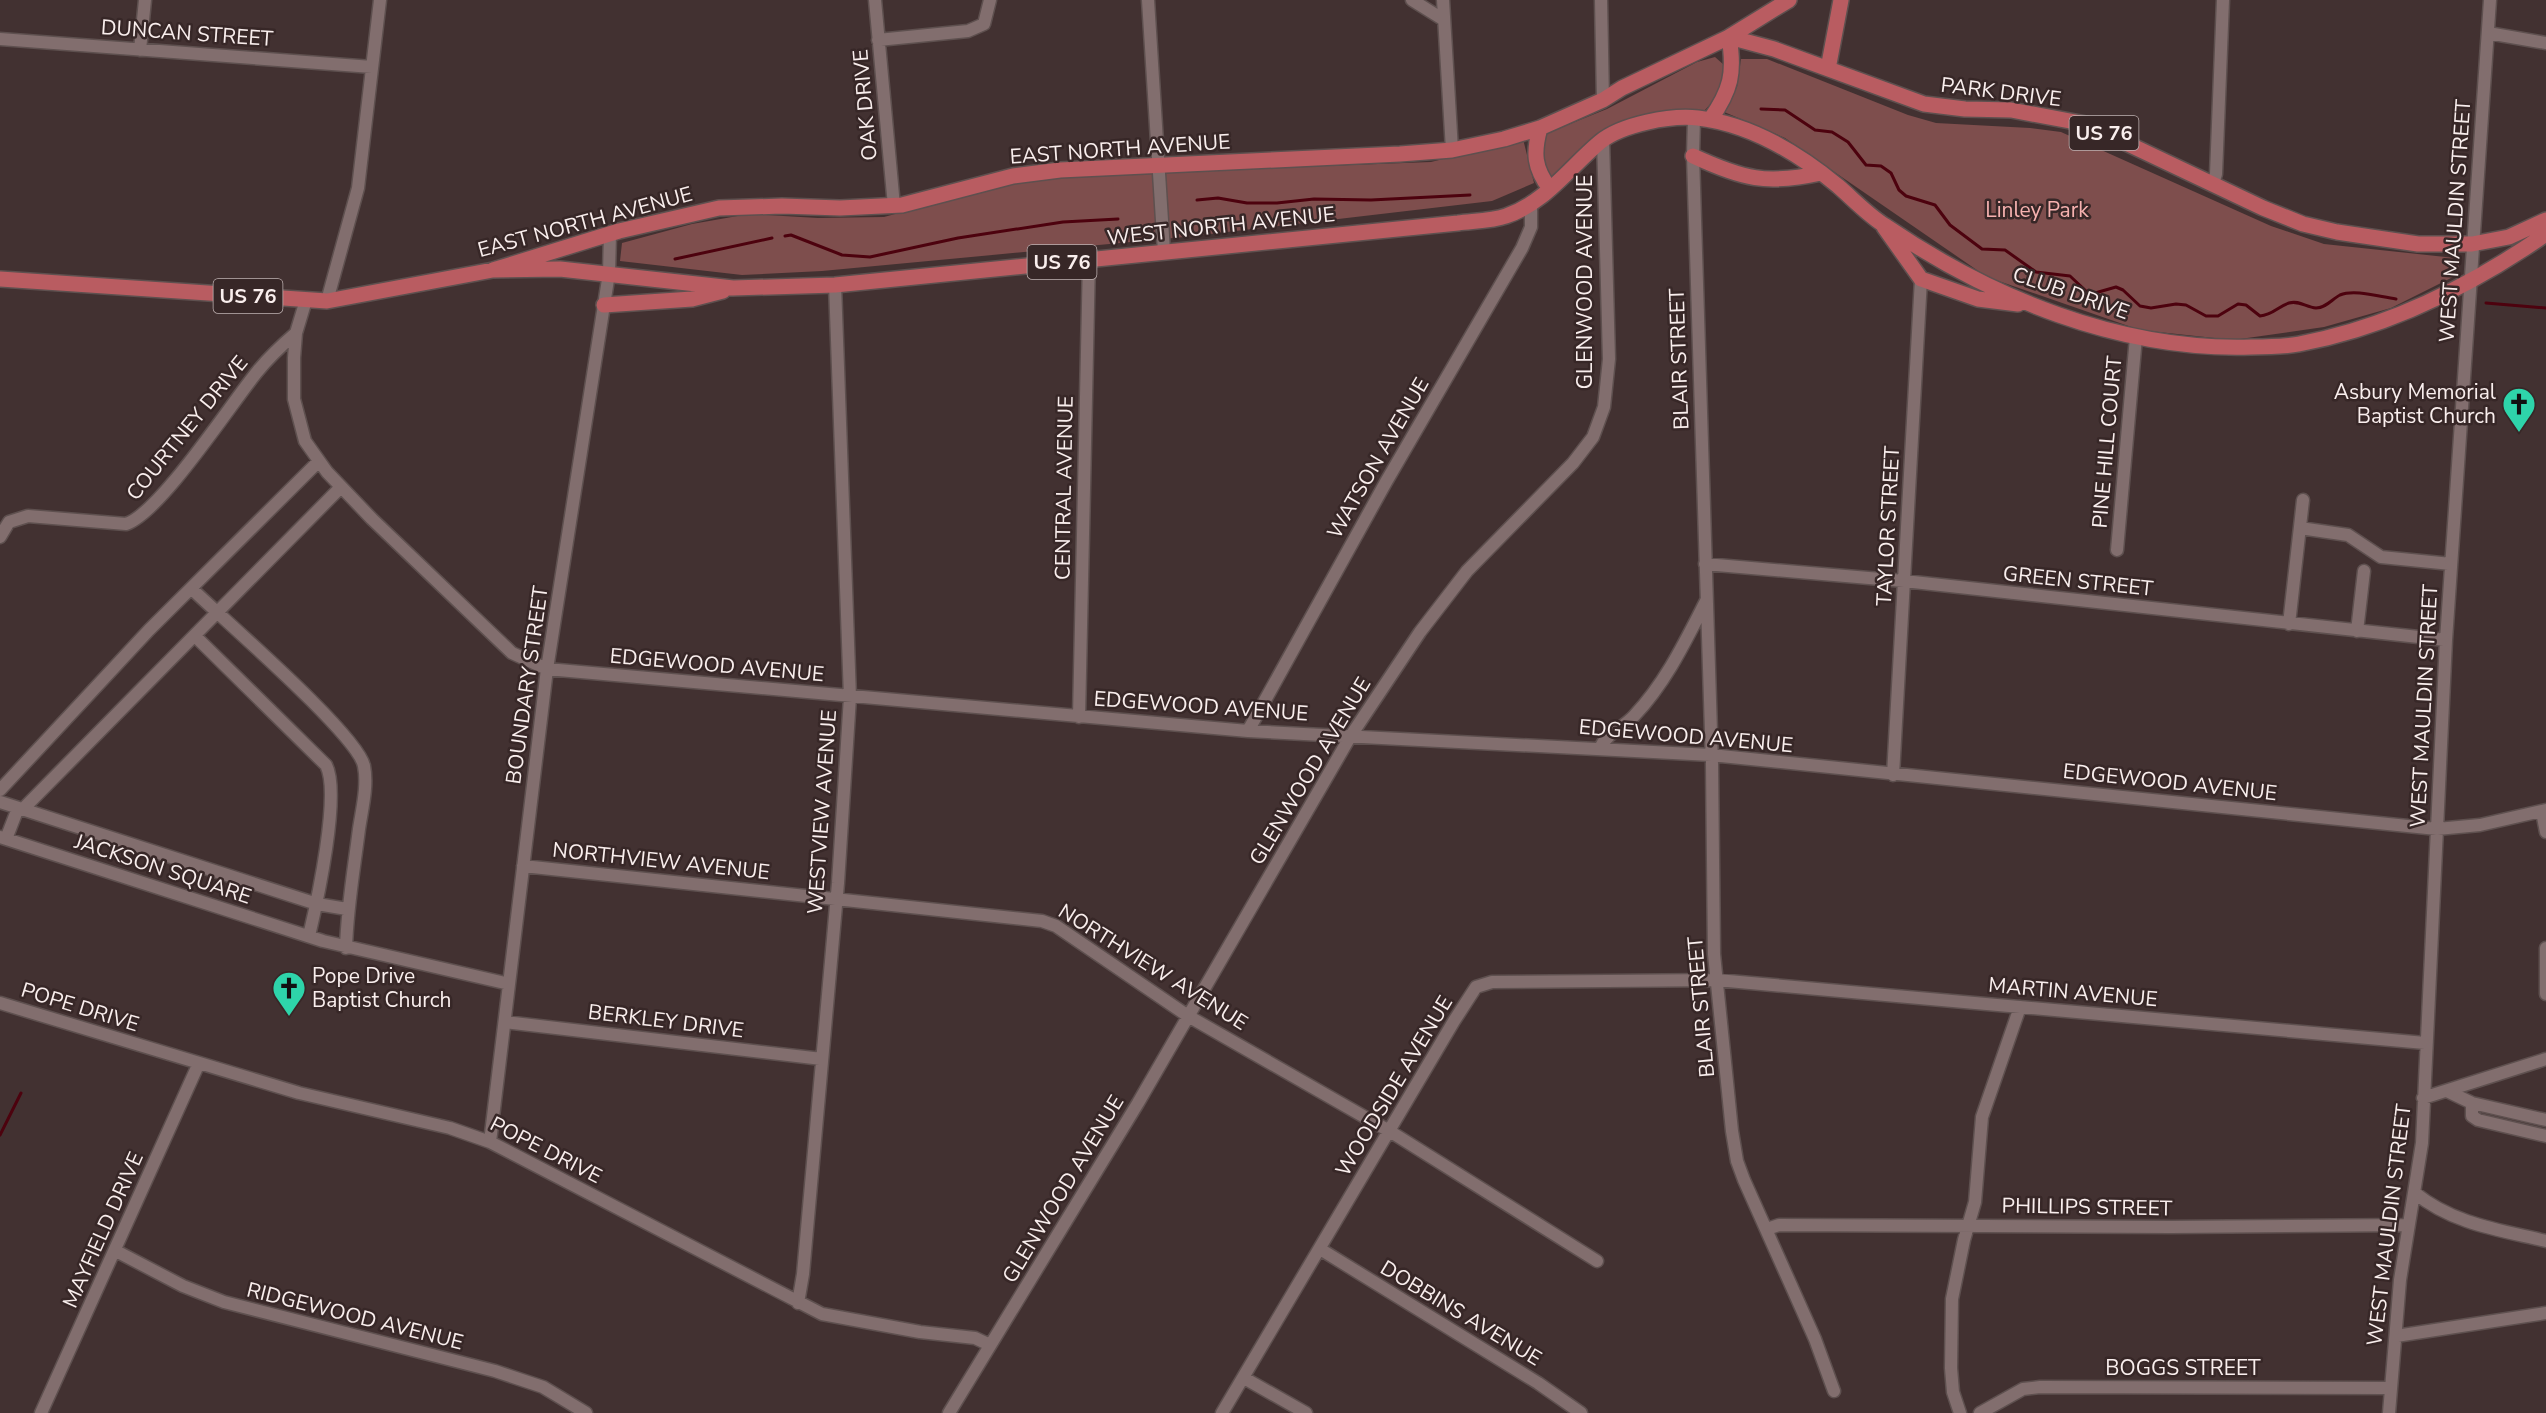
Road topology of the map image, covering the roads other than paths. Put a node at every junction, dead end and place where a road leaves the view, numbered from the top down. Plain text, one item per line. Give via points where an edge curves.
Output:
1 (146, 0) edge
2 (380, 0) edge
3 (874, 0) edge
4 (990, 0) edge
5 (1148, 0) edge
6 (1412, 0) edge
7 (1443, 0) edge
8 (1601, 0) edge
9 (1789, 0) edge
10 (1841, 0) edge
11 (2223, 0) edge
12 (2490, 0) edge
13 (1444, 20) junction
14 (2488, 33) junction
15 (1729, 36) junction
16 (0, 39) edge
17 (878, 40) junction
18 (2546, 43) edge
19 (140, 50) junction
20 (372, 68) junction
21 (1828, 69) junction
22 (1603, 100) junction
23 (1694, 118) junction
24 (1710, 120) junction
25 (1540, 128) junction
26 (1603, 139) junction
27 (1452, 150) junction
28 (1693, 156) junction
29 (1158, 166) junction
30 (1821, 174) junction
31 (2212, 183) junction
32 (1550, 189) junction
33 (1531, 202) junction
34 (894, 206) junction
35 (2546, 220) edge
36 (1882, 224) junction
37 (610, 234) junction
38 (2546, 234) edge
39 (2472, 244) junction
40 (1164, 252) junction
41 (1089, 260) junction
42 (493, 270) junction
43 (609, 273) junction
44 (0, 279) edge
45 (1922, 279) junction
46 (2470, 282) junction
47 (835, 285) junction
48 (733, 288) junction
49 (306, 300) junction
50 (327, 301) junction
51 (604, 304) junction
52 (2033, 306) junction
53 (296, 333) junction
54 (2136, 337) junction
55 (319, 461) junction
56 (341, 487) junction
57 (2303, 500) dead end
58 (2300, 528) junction
59 (0, 537) edge
60 (2117, 550) dead end
61 (1705, 564) junction
62 (2451, 564) junction
63 (2364, 571) dead end
64 (1904, 581) junction
65 (192, 589) junction
66 (1706, 600) junction
67 (216, 613) junction
68 (2289, 624) junction
69 (2357, 631) junction
70 (195, 636) junction
71 (2446, 640) junction
72 (547, 669) junction
73 (850, 697) junction
74 (1079, 717) junction
75 (1248, 731) junction
76 (1350, 737) junction
77 (1600, 747) junction
78 (1711, 755) junction
79 (1893, 775) junction
80 (0, 790) edge
81 (0, 802) edge
82 (20, 808) junction
83 (2544, 811) edge
84 (2437, 829) junction
85 (2546, 832) edge
86 (3, 838) edge
87 (522, 866) junction
88 (836, 899) junction
89 (317, 904) junction
90 (347, 909) junction
91 (309, 936) junction
92 (346, 948) junction
93 (2546, 948) edge
94 (1717, 980) junction
95 (509, 984) junction
96 (2546, 993) edge
97 (0, 1003) edge
98 (2020, 1007) junction
99 (1188, 1016) junction
100 (505, 1022) junction
101 (2425, 1043) junction
102 (822, 1059) junction
103 (2546, 1059) edge
104 (199, 1063) junction
105 (2447, 1091) junction
106 (2423, 1098) junction
107 (2472, 1103) junction
108 (2546, 1120) edge
109 (1391, 1132) junction
110 (2546, 1136) edge
111 (490, 1142) junction
112 (2415, 1193) junction
113 (1969, 1225) junction
114 (2407, 1225) junction
115 (1767, 1229) junction
116 (2546, 1241) edge
117 (1320, 1249) junction
118 (116, 1251) junction
119 (1597, 1261) dead end
120 (798, 1303) junction
121 (2546, 1313) edge
122 (2396, 1336) junction
123 (990, 1345) junction
124 (1244, 1378) junction
125 (2391, 1388) junction
126 (1834, 1391) dead end
127 (41, 1413) edge
128 (586, 1413) edge
129 (949, 1413) edge
130 (1222, 1413) edge
131 (1306, 1413) edge
132 (1581, 1413) edge
133 (1960, 1413) edge
134 (1980, 1413) edge
135 (2389, 1413) edge

1 - 19 street
2 - 20 street
3 - 17 street, OAK DRIVE
4 - 17 street via 984,24 968,31
5 - 29 street
6 - 13 street
7 - 13 street
8 - 22 street
9 - 15 main road
10 - 21 main road
11 - 31 street via 2216,174
12 - 14 street, WEST MAULDIN STREET
13 - 27 street
14 - 18 street
14 - 39 street, WEST MAULDIN STREET
15 - 21 main road, PARK DRIVE / US 76
15 - 22 main road, US 76
15 - 24 main road via 1733,63 1730,83
16 - 19 street, DUNCAN STREET
17 - 34 street, OAK DRIVE
19 - 20 street, DUNCAN STREET
20 - 50 street via 358,188
21 - 31 main road, PARK DRIVE / US 76 via 1923,104 2011,110 2086,124
22 - 25 main road, EAST NORTH AVENUE / US 76
23 - 24 main road, CLUB DRIVE / US 76
23 - 26 main road, US 76 via 1644,123
23 - 28 street, BLAIR STREET
24 - 30 main road, CLUB DRIVE / US 76 via 1766,138
25 - 27 main road, EAST NORTH AVENUE / US 76
25 - 32 main road via 1534,147 1535,162
26 - 32 main road, WEST NORTH AVENUE / US 76
26 - 76 street, GLENWOOD AVENUE via 1609,359 1604,407 1593,436 1573,463 1467,570
27 - 29 main road, EAST NORTH AVENUE / US 76
28 - 30 main road via 1759,180
28 - 61 street, BLAIR STREET
29 - 34 main road, EAST NORTH AVENUE / US 76 via 1013,176
29 - 40 street
30 - 36 main road, CLUB DRIVE / US 76
31 - 39 main road, PARK DRIVE / US 76 via 2303,224 2337,232 2418,244
32 - 33 main road, WEST NORTH AVENUE / US 76
33 - 40 main road, WEST NORTH AVENUE / US 76 via 1507,216 1458,223
33 - 75 street, WATSON AVENUE via 1531,227 1522,248
34 - 37 main road, EAST NORTH AVENUE / US 76 via 719,208
35 - 39 main road, US 76 via 2509,237
36 - 45 main road
36 - 52 main road, CLUB DRIVE / US 76 via 1956,268
37 - 42 main road, EAST NORTH AVENUE / US 76
37 - 43 street, BOUNDARY STREET
38 - 46 main road, US 76
39 - 46 street, WEST MAULDIN STREET
40 - 41 main road, WEST NORTH AVENUE / US 76
41 - 47 main road, WEST NORTH AVENUE / US 76
41 - 74 street, CENTRAL AVENUE
42 - 43 main road, WEST NORTH AVENUE / US 76
42 - 50 main road, EAST NORTH AVENUE / US 76
43 - 48 main road, WEST NORTH AVENUE / US 76
43 - 51 street, BOUNDARY STREET
44 - 49 main road, EAST NORTH AVENUE / US 76
45 - 52 main road via 1978,298
45 - 64 street, TAYLOR STREET
46 - 54 main road, CLUB DRIVE / US 76 via 2383,322 2297,345 2213,348
46 - 62 street, WEST MAULDIN STREET
47 - 48 main road, WEST NORTH AVENUE / US 76
47 - 73 street, WESTVIEW AVENUE
48 - 51 main road via 692,299
49 - 50 main road, EAST NORTH AVENUE / US 76
49 - 53 street, EDGEWOOD AVENUE
51 - 72 street, BOUNDARY STREET
52 - 54 main road, CLUB DRIVE / US 76
53 - 55 street, EDGEWOOD AVENUE via 294,399 305,441
53 - 59 street, COURTNEY DRIVE via 257,372 165,492 137,520 126,524 28,516 9,522
54 - 60 street, PINE HILL COURT
55 - 56 street, EDGEWOOD AVENUE
55 - 65 street
56 - 67 street, JACKSON SQUARE
56 - 72 street, EDGEWOOD AVENUE via 512,653
57 - 58 street
58 - 62 street via 2348,535 2381,557
58 - 68 street
61 - 64 street, GREEN STREET
61 - 66 street, BLAIR STREET
62 - 71 street, WEST MAULDIN STREET
63 - 69 street
64 - 68 street, GREEN STREET
64 - 79 street, TAYLOR STREET
65 - 67 street
65 - 80 street
66 - 77 street, BLAIR STREET via 1673,667 1633,717
66 - 78 street, BLAIR STREET
67 - 70 street, JACKSON SQUARE
67 - 90 street via 330,719 364,763 364,793
68 - 69 street, GREEN STREET
69 - 71 street, GREEN STREET
70 - 82 street, JACKSON SQUARE
70 - 89 street via 326,765 331,775 331,803
71 - 84 street, WEST MAULDIN STREET
72 - 73 street, EDGEWOOD AVENUE
72 - 87 street, BOUNDARY STREET
73 - 74 street, EDGEWOOD AVENUE
73 - 88 street, WESTVIEW AVENUE
74 - 75 street, EDGEWOOD AVENUE
75 - 76 street, EDGEWOOD AVENUE
76 - 77 street, EDGEWOOD AVENUE
76 - 99 street, GLENWOOD AVENUE
77 - 78 street, EDGEWOOD AVENUE
78 - 79 street, EDGEWOOD AVENUE
78 - 94 street, BLAIR STREET
79 - 84 street, EDGEWOOD AVENUE
81 - 82 street, JACKSON SQUARE
82 - 86 street, JACKSON SQUARE
82 - 89 street, JACKSON SQUARE
83 - 84 street, EDGEWOOD AVENUE via 2480,825
83 - 85 street
84 - 101 street, WEST MAULDIN STREET
86 - 91 street, JACKSON SQUARE
87 - 88 street, NORTHVIEW AVENUE
87 - 95 street, BOUNDARY STREET
88 - 99 street, NORTHVIEW AVENUE via 1042,921 1056,926
88 - 102 street, WESTVIEW AVENUE
89 - 90 street, JACKSON SQUARE
89 - 91 street
90 - 92 street
91 - 92 street, JACKSON SQUARE
92 - 95 street, JACKSON SQUARE
93 - 96 street
94 - 98 street, MARTIN AVENUE
94 - 109 street, WOODSIDE AVENUE via 1492,982 1476,987
94 - 115 street, BLAIR STREET via 1737,1161
95 - 100 street, BOUNDARY STREET
97 - 104 street, POPE DRIVE
98 - 101 street, MARTIN AVENUE
98 - 113 street via 1982,1117 1975,1202
99 - 109 street, NORTHVIEW AVENUE
99 - 123 street, GLENWOOD AVENUE
100 - 102 street, BERKLEY DRIVE
100 - 111 street, BOUNDARY STREET
101 - 106 street, WEST MAULDIN STREET
102 - 120 street, WESTVIEW AVENUE
103 - 105 street
104 - 111 street, POPE DRIVE via 299,1093 440,1125
104 - 118 street, MAYFIELD DRIVE
105 - 106 street
105 - 107 street
106 - 112 street, WEST MAULDIN STREET
107 - 108 street
107 - 110 street via 2472,1116 2478,1120
109 - 117 street, WOODSIDE AVENUE
109 - 119 street, NORTHVIEW AVENUE
111 - 120 street, POPE DRIVE
112 - 114 street, WEST MAULDIN STREET
112 - 116 street via 2439,1211 2463,1221
113 - 114 street, PHILLIPS STREET
113 - 115 street, PHILLIPS STREET via 1779,1225
113 - 133 street via 1952,1299 1953,1392
114 - 122 street, WEST MAULDIN STREET
115 - 126 street, BLAIR STREET
117 - 124 street, WOODSIDE AVENUE
117 - 132 street, DOBBINS AVENUE
118 - 127 street, MAYFIELD DRIVE
118 - 128 street, RIDGEWOOD AVENUE via 183,1286 224,1302 495,1371 543,1388
120 - 123 street, POPE DRIVE via 832,1316 975,1338
121 - 122 street
122 - 125 street, WEST MAULDIN STREET
123 - 129 street, GLENWOOD AVENUE
124 - 130 street, WOODSIDE AVENUE
124 - 131 street
125 - 134 street, BOGGS STREET via 2040,1387 2023,1389
125 - 135 street, WEST MAULDIN STREET

